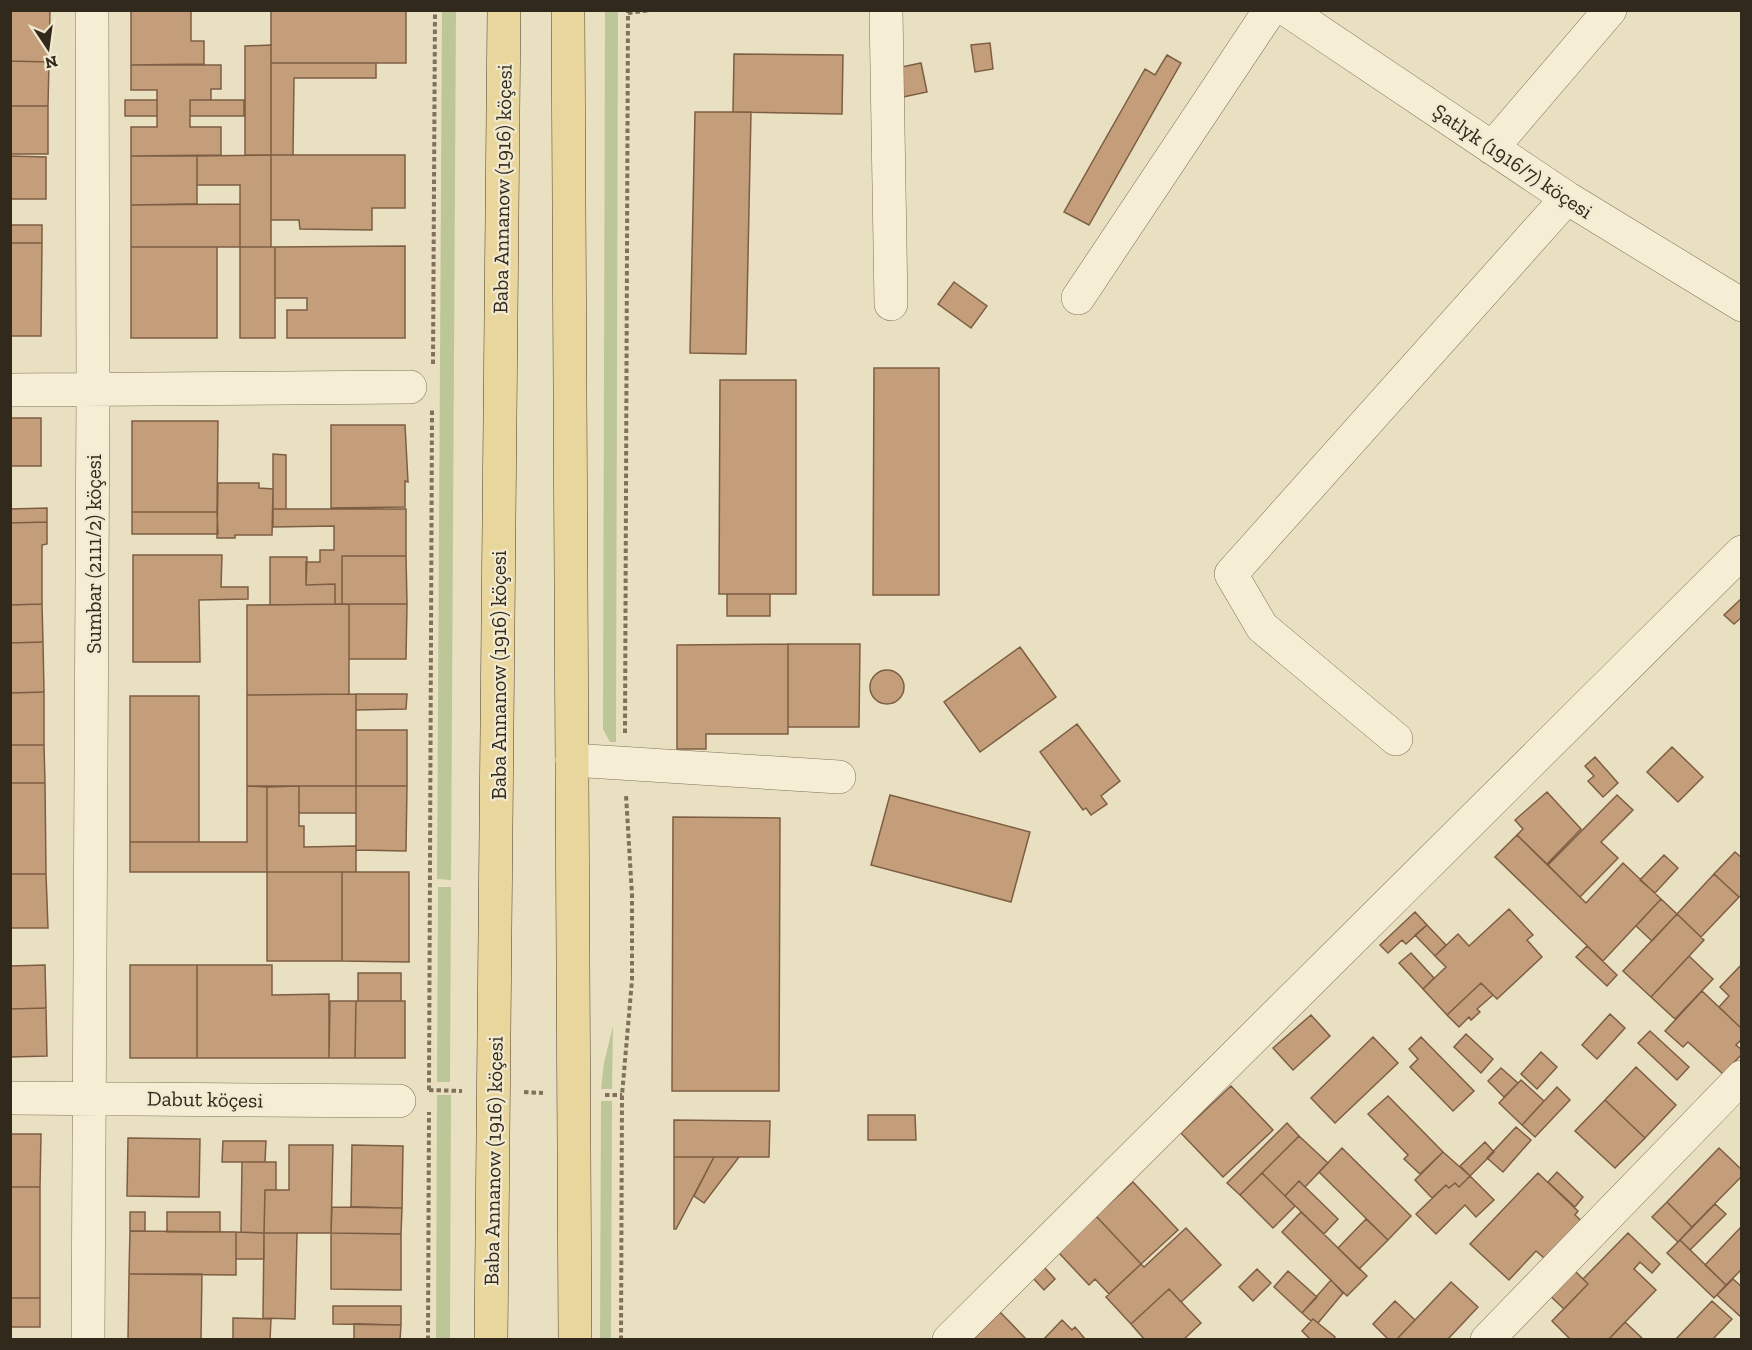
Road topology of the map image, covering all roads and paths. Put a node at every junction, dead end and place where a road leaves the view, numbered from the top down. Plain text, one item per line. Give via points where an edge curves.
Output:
1 (92, 10) edge
2 (435, 10) edge
3 (504, 10) edge
4 (568, 10) edge
5 (652, 10) edge
6 (886, 10) edge
7 (1270, 10) edge
8 (1287, 10) edge
9 (1610, 10) edge
10 (628, 12) edge
11 (1492, 148) junction
12 (1567, 198) junction
13 (1078, 298) dead end
14 (1741, 303) edge
15 (891, 304) dead end
16 (425, 387) junction
17 (10, 390) edge
18 (93, 391) junction
19 (1742, 552) edge
20 (1396, 739) dead end
21 (572, 760) junction
22 (624, 765) junction
23 (839, 777) dead end
24 (1742, 1077) edge
25 (10, 1098) edge
26 (91, 1098) junction
27 (419, 1100) junction
28 (88, 1340) edge
29 (428, 1340) edge
30 (491, 1340) edge
31 (576, 1340) edge
32 (621, 1340) edge
33 (949, 1340) edge
34 (1487, 1340) edge

1 - 18 street, Sumbar (2111/2) köçesi
2 - 16 path
3 - 30 main road, Baba Annanow (1916) köçesi
4 - 21 main road
5 - 10 path
6 - 15 street
7 - 13 street
8 - 11 street, Şatlyk (1916/7) köçesi
9 - 11 street
10 - 22 path
11 - 12 street, Şatlyk (1916/7) köçesi
12 - 14 street, Şatlyk (1916/7) köçesi
12 - 20 street via 1231,574 1262,627
16 - 18 street
16 - 27 path
17 - 18 street
18 - 26 street, Sumbar (2111/2) köçesi
19 - 33 street
21 - 22 street
21 - 31 main road
22 - 23 street
22 - 32 path via 632,895 632,980 622,1095
24 - 34 street
25 - 26 street, Dabut köçesi
26 - 27 street, Dabut köçesi
26 - 28 street, Sumbar (2111/2) köçesi
27 - 29 path

